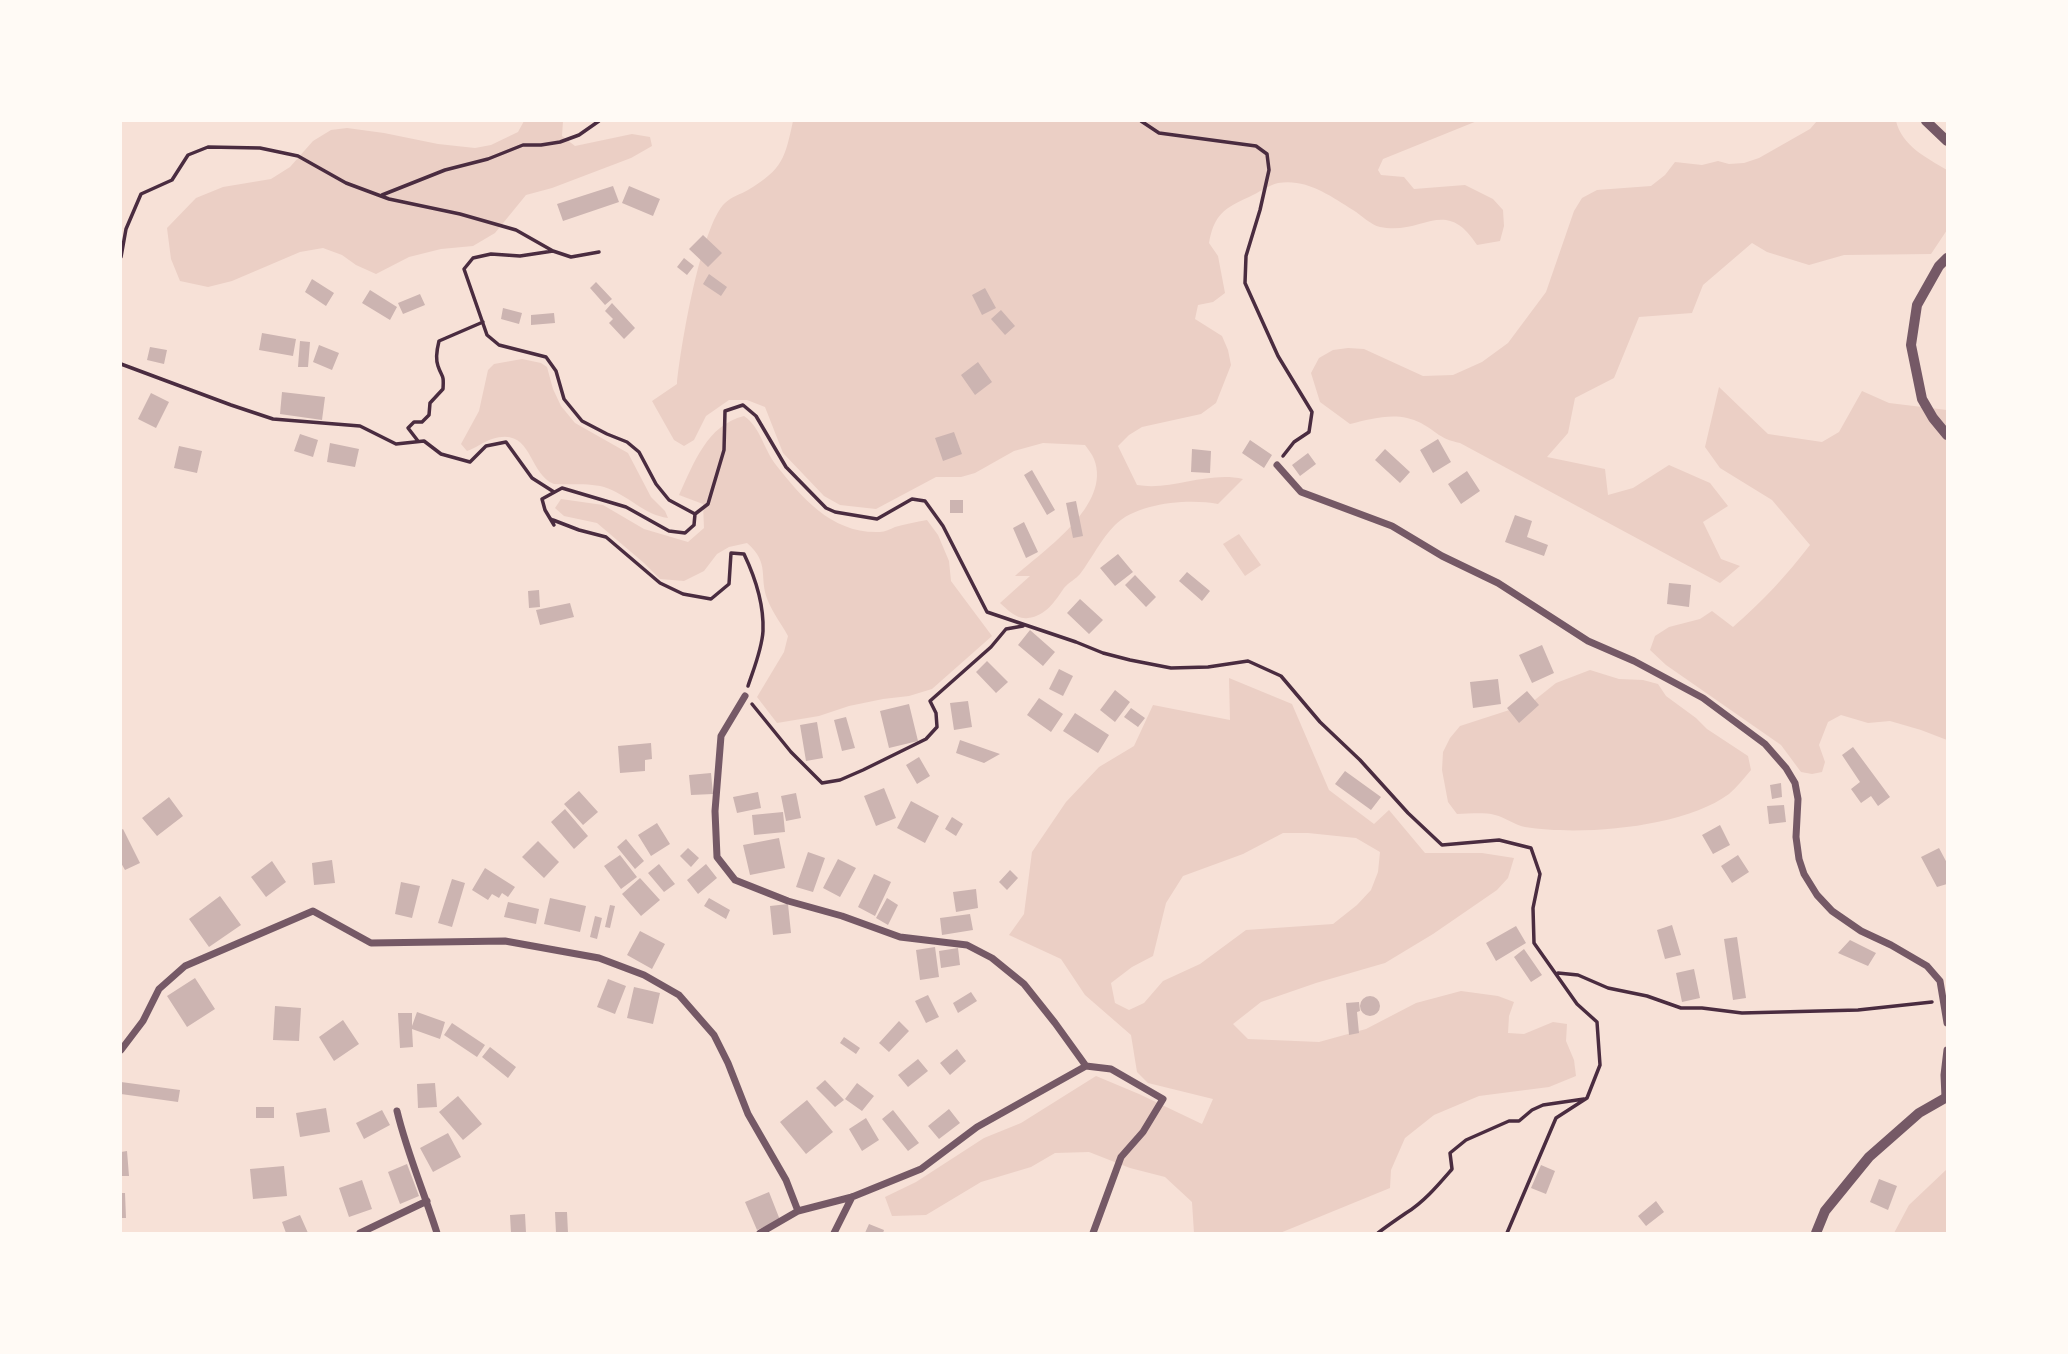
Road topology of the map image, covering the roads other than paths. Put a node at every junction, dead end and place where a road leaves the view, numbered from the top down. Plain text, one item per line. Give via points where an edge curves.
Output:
1 (1926, 121) edge
2 (1947, 141) edge
3 (1947, 258) edge
4 (1947, 435) edge
5 (1277, 465) road end
6 (745, 696) road end
7 (1947, 1023) edge
8 (121, 1050) edge
9 (1947, 1050) edge
10 (1086, 1066) junction
11 (1946, 1097) edge
12 (397, 1111) dead end
13 (852, 1197) junction
14 (427, 1201) junction
15 (798, 1211) junction
16 (360, 1233) edge
17 (437, 1233) edge
18 (760, 1233) edge
19 (834, 1233) edge
20 (1093, 1233) edge
21 (1816, 1233) edge

1 - 2 street
3 - 4 street via 1917,305 1911,345 1922,399
5 - 7 street via 1301,492 1392,526 1498,583 1588,641 1703,698 1765,744 1795,783 1799,859 1817,895 1861,931 1927,966 1940,981
6 - 10 street via 721,736 715,811 717,857 735,880 900,937 967,945 992,958 1024,984
8 - 15 street via 159,989 185,966 313,911 371,943 505,941 599,958 679,995 713,1035
9 - 11 street
10 - 13 street via 977,1128 921,1170
10 - 20 street via 1111,1069 1163,1099 1121,1157
11 - 21 street via 1919,1113 1868,1157 1825,1210
12 - 14 street
13 - 15 street
13 - 19 street
14 - 16 street
14 - 17 street
15 - 18 street

